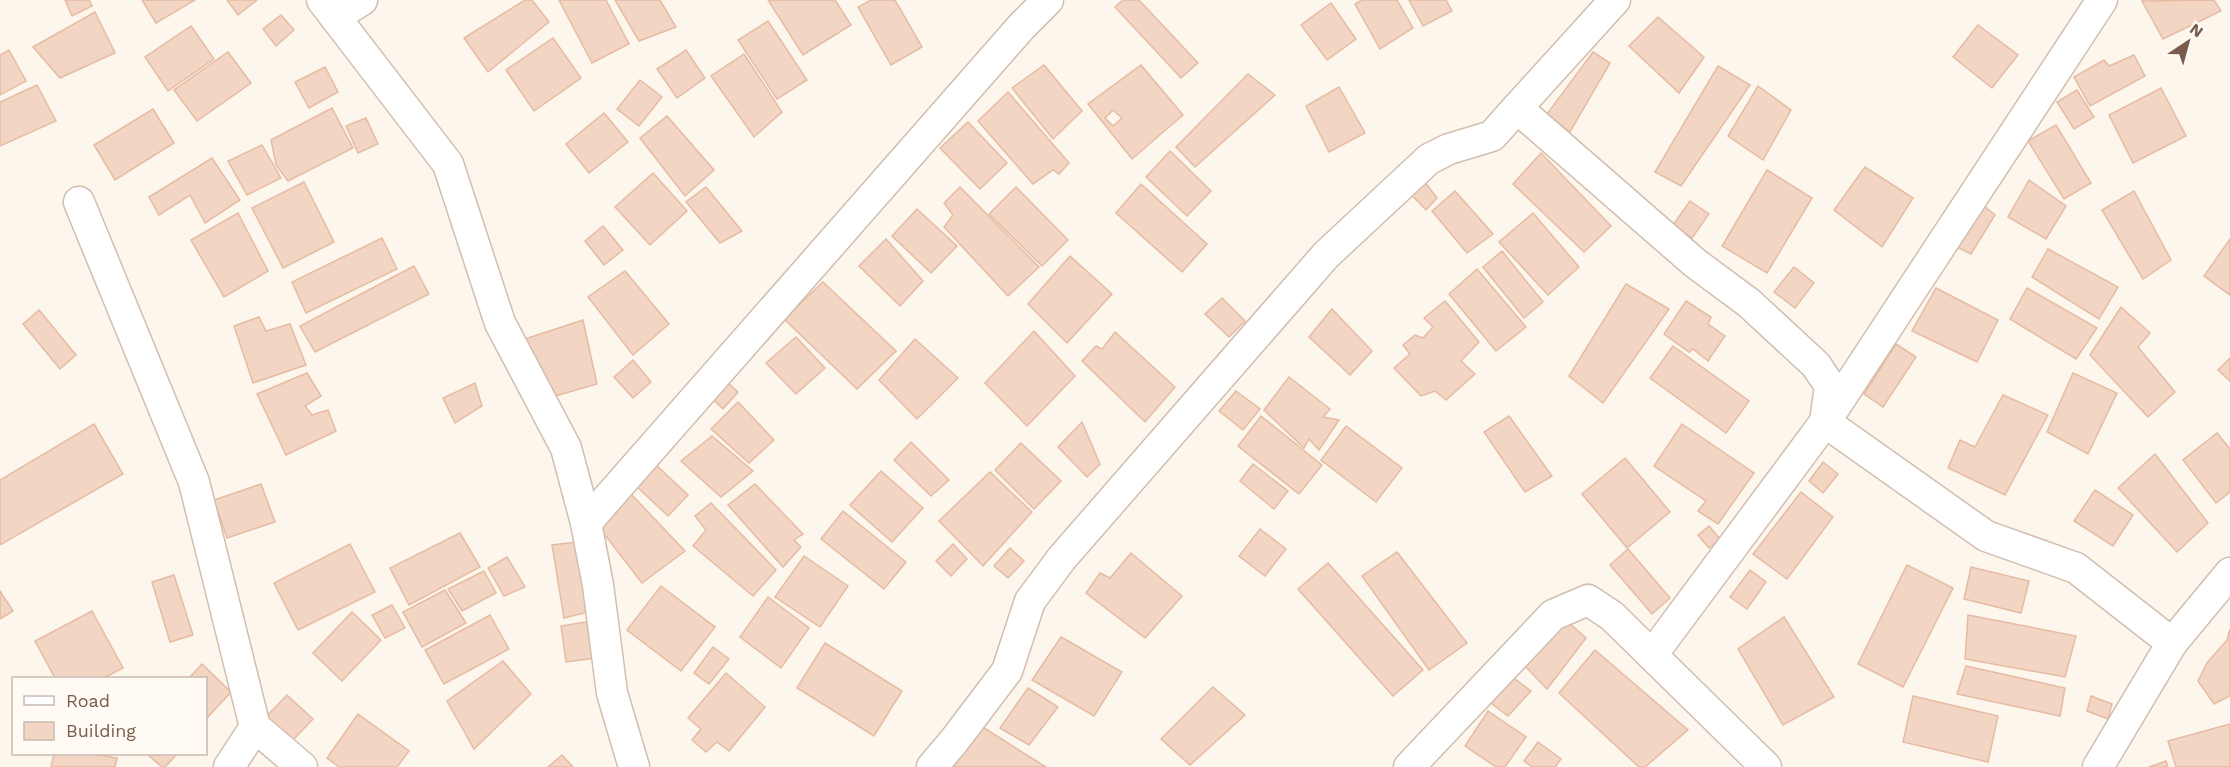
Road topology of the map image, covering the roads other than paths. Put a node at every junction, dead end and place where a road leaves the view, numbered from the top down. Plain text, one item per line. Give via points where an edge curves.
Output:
1 (362, 0) edge
2 (1048, 0) edge
3 (1615, 0) edge
4 (2102, 0) edge
5 (329, 9) edge
6 (1517, 108) junction
7 (79, 202) dead end
8 (1825, 422) junction
9 (586, 523) junction
10 (2230, 573) edge
11 (2172, 643) junction
12 (1652, 655) junction
13 (255, 727) junction
14 (1763, 766) edge
15 (229, 767) edge
16 (302, 767) edge
17 (634, 767) edge
18 (932, 767) edge
19 (1409, 767) edge
20 (2098, 767) edge

1 - 5 street
2 - 9 street
3 - 6 street
4 - 8 street
5 - 9 street via 448,164 500,323 566,448
6 - 8 street via 1816,364 1830,386
6 - 18 street via 1492,136 1429,159 1319,263 1062,558 1030,601 1007,671
7 - 13 street via 194,482
8 - 11 street via 1986,536 2076,568
8 - 12 street
9 - 17 street via 612,693
10 - 11 street
11 - 20 street
12 - 14 street
12 - 19 street via 1612,616 1588,600 1552,615
13 - 15 street
13 - 16 street

